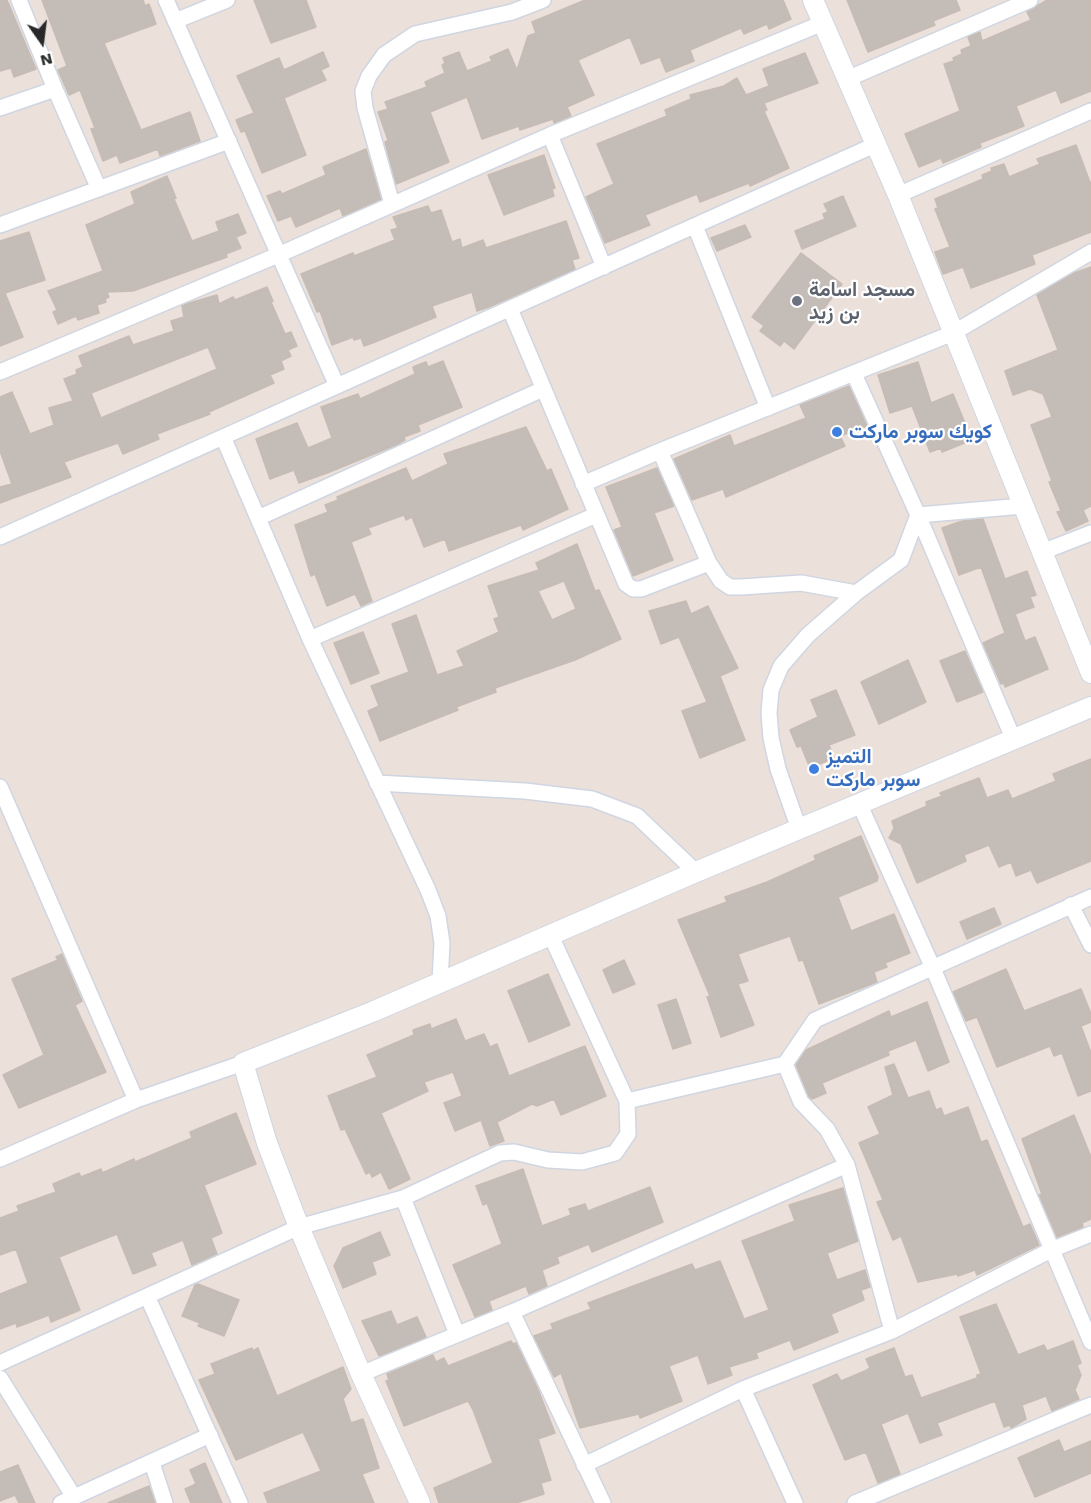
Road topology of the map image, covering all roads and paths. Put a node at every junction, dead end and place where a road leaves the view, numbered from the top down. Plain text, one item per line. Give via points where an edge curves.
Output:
1 (19, 0) edge
2 (166, 0) edge
3 (227, 0) edge
4 (543, 0) edge
5 (813, 0) edge
6 (1030, 0) edge
7 (509, 6) edge
8 (176, 21) junction
9 (823, 23) junction
10 (847, 79) junction
11 (55, 89) junction
12 (0, 108) edge
13 (1091, 111) edge
14 (550, 135) junction
15 (230, 141) junction
16 (877, 144) junction
17 (99, 189) junction
18 (898, 195) junction
19 (392, 204) junction
20 (0, 225) edge
21 (695, 226) junction
22 (278, 255) junction
23 (1090, 256) edge
24 (604, 267) junction
25 (510, 309) junction
26 (953, 333) junction
27 (0, 372) edge
28 (854, 374) junction
29 (337, 386) junction
30 (543, 389) junction
31 (768, 408) junction
32 (223, 437) junction
33 (660, 451) junction
34 (583, 484) junction
35 (1023, 506) junction
36 (918, 514) junction
37 (596, 515) junction
38 (258, 518) junction
39 (1091, 533) edge
40 (0, 537) edge
41 (1042, 552) junction
42 (709, 563) junction
43 (856, 593) junction
44 (310, 639) junction
45 (1091, 674) edge
46 (1091, 707) edge
47 (1013, 738) junction
48 (377, 783) junction
49 (0, 787) edge
50 (859, 803) junction
51 (799, 829) junction
52 (696, 872) junction
53 (1091, 897) edge
54 (1071, 905) junction
55 (550, 934) junction
56 (1091, 945) edge
57 (932, 966) junction
58 (440, 982) junction
59 (243, 1063) junction
60 (785, 1064) junction
61 (136, 1100) junction
62 (627, 1101) junction
63 (0, 1159) edge
64 (847, 1165) junction
65 (403, 1198) junction
66 (299, 1227) junction
67 (1091, 1234) edge
68 (1051, 1250) junction
69 (148, 1298) junction
70 (512, 1312) junction
71 (892, 1331) junction
72 (457, 1334) junction
73 (1091, 1342) edge
74 (0, 1363) edge
75 (361, 1374) junction
76 (0, 1378) edge
77 (743, 1389) junction
78 (1091, 1405) edge
79 (210, 1435) junction
80 (152, 1463) junction
81 (584, 1465) junction
82 (67, 1500) edge
83 (791, 1501) edge
84 (165, 1503) edge
85 (240, 1503) edge
86 (420, 1503) edge
87 (603, 1503) edge
88 (855, 1503) edge

1 - 11 street
2 - 8 street
3 - 8 street
4 - 7 street
5 - 9 street
6 - 10 street
7 - 19 street via 415,34 384,55 369,76 363,91 365,108
8 - 15 street
9 - 10 street
9 - 14 street
10 - 16 street
11 - 12 street
11 - 17 street
13 - 18 street
14 - 19 street
14 - 24 street
15 - 17 street
15 - 22 street
16 - 18 street
16 - 21 street
17 - 20 street
18 - 26 street
19 - 22 street
21 - 24 street
21 - 31 street
22 - 27 street
22 - 29 street
23 - 26 street
24 - 25 street
25 - 29 street
25 - 30 street
26 - 28 street
26 - 35 street
28 - 31 street
28 - 36 street
29 - 32 street
30 - 34 street
30 - 38 street
31 - 33 street
32 - 38 street
32 - 40 street
33 - 34 street
33 - 42 street
34 - 37 street
35 - 36 street
35 - 41 street
36 - 43 street via 901,560
36 - 47 street
37 - 42 street via 626,585 633,589 641,590
37 - 44 street
38 - 44 street
39 - 41 street
41 - 45 street
42 - 43 street via 730,587 801,583
43 - 51 street via 808,635 782,666 771,690 771,738
44 - 48 street
46 - 47 street
47 - 50 street
48 - 52 street via 525,791 592,799 637,816
48 - 58 street via 438,916 442,943
49 - 61 street
50 - 51 street
50 - 57 street
51 - 52 street
52 - 55 street
53 - 54 street
54 - 56 street
54 - 57 street
55 - 58 street
55 - 62 street
57 - 60 street via 815,1020
57 - 68 street
58 - 59 street
59 - 61 street
59 - 66 street via 267,1143
60 - 62 street
60 - 64 street via 801,1102 827,1129
61 - 63 street
62 - 65 street via 628,1134 615,1153 573,1162 514,1152 500,1154
64 - 70 street
64 - 71 street
65 - 66 street
65 - 72 street
66 - 69 street
66 - 75 street
67 - 68 street
68 - 71 street
68 - 73 street
69 - 74 street
69 - 79 street
70 - 72 street
70 - 81 street
71 - 77 street
72 - 75 street
75 - 86 street
76 - 82 street
77 - 81 street
77 - 83 street
78 - 88 street
79 - 80 street
79 - 85 street
80 - 82 street
80 - 84 street
81 - 87 street

